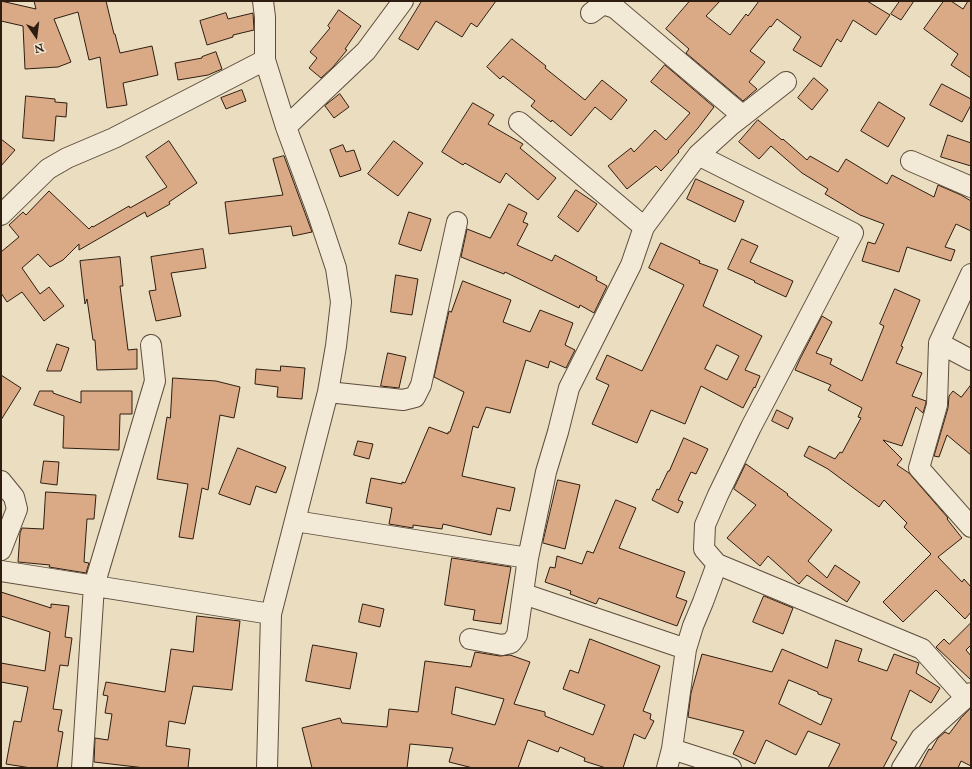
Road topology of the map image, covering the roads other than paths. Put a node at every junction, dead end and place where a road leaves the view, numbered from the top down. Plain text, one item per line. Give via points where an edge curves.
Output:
1 (263, 1) edge
2 (403, 1) edge
3 (591, 13) dead end
4 (265, 60) junction
5 (786, 82) dead end
6 (743, 116) junction
7 (519, 122) dead end
8 (286, 127) junction
9 (698, 155) junction
10 (911, 161) dead end
11 (971, 186) edge
12 (1, 215) edge
13 (457, 222) dead end
14 (644, 227) junction
15 (971, 274) edge
16 (939, 343) junction
17 (151, 345) dead end
18 (971, 360) edge
19 (328, 392) junction
20 (1, 481) edge
21 (295, 521) junction
22 (971, 527) edge
23 (1, 550) edge
24 (528, 558) junction
25 (717, 564) junction
26 (1, 571) edge
27 (94, 586) junction
28 (524, 594) junction
29 (271, 614) junction
30 (470, 639) dead end
31 (686, 649) junction
32 (968, 695) edge
33 (672, 749) junction
34 (82, 768) edge
35 (267, 768) edge
36 (667, 768) edge
37 (730, 768) edge
38 (902, 768) edge

1 - 4 street
2 - 8 street via 366,51
3 - 6 street via 603,4 615,8
4 - 8 street
4 - 12 street via 48,169
5 - 6 street
6 - 9 street
7 - 14 street
8 - 19 street via 336,268 341,302
9 - 14 street
9 - 25 street via 853,233 718,495 706,525 704,549
10 - 11 street
13 - 19 street via 421,384 415,397 403,400
14 - 24 street via 631,265 569,388 546,472
15 - 16 street
16 - 18 street
16 - 22 street via 937,405 919,468
17 - 27 street via 155,381
19 - 21 street
20 - 23 street via 14,497 17,509
21 - 24 street
21 - 29 street
24 - 28 street
25 - 31 street
25 - 32 street via 922,649
26 - 27 street
27 - 29 street
27 - 34 street
28 - 30 street via 517,635 512,643 502,645
28 - 31 street
29 - 35 street
31 - 33 street
32 - 38 street via 921,738
33 - 36 street
33 - 37 street

